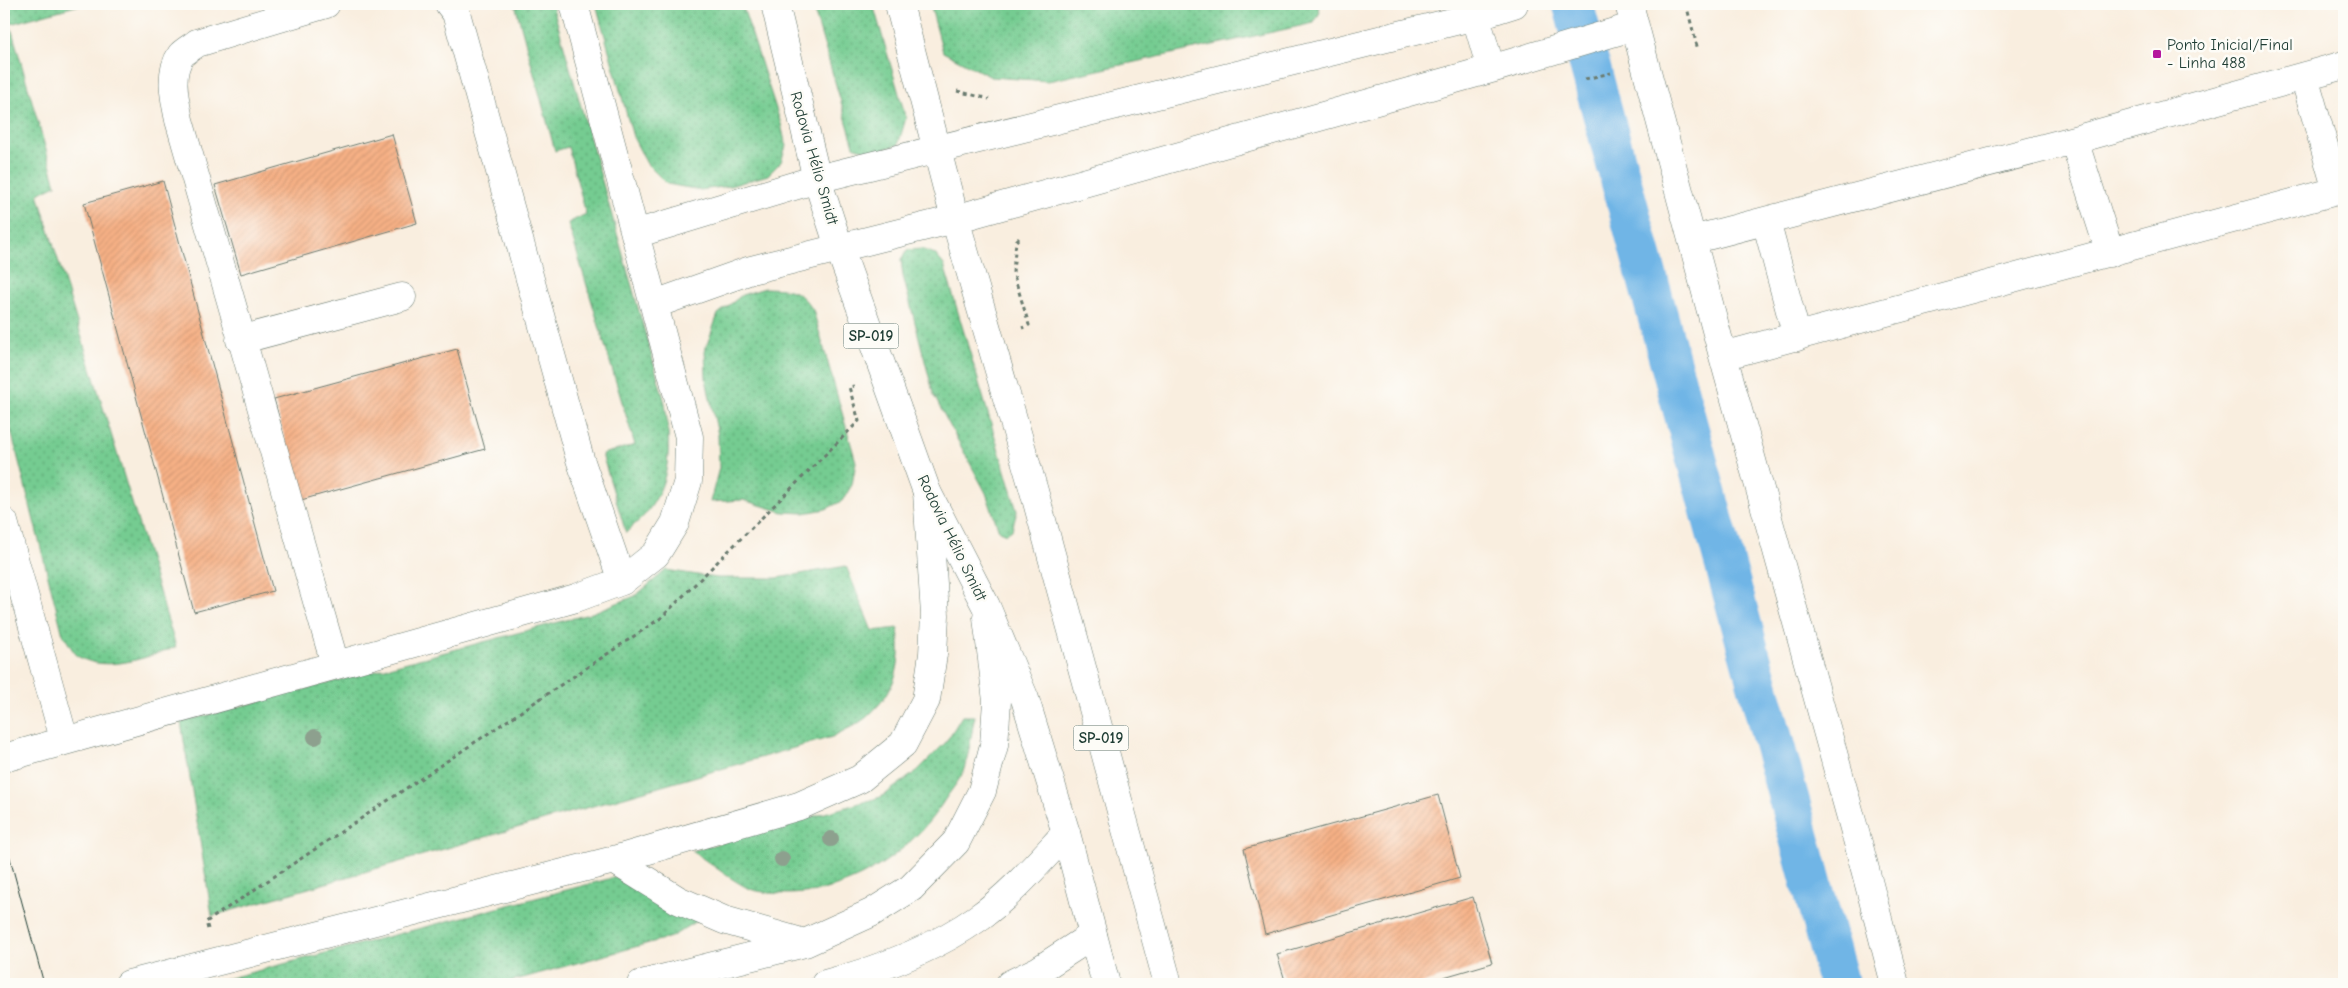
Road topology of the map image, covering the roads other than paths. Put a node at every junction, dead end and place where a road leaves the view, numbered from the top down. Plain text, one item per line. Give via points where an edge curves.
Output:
1 (326, 4) edge
2 (450, 4) edge
3 (574, 4) edge
4 (775, 4) edge
5 (899, 4) edge
6 (1514, 4) edge
7 (1474, 10) edge
8 (1632, 15) edge
9 (2344, 65) edge
10 (1491, 69) junction
11 (2304, 76) junction
12 (2074, 140) junction
13 (937, 150) junction
14 (817, 179) junction
15 (2341, 190) edge
16 (954, 219) junction
17 (1766, 221) junction
18 (635, 234) junction
19 (1692, 240) junction
20 (839, 247) junction
21 (2110, 253) junction
22 (402, 297) dead end
23 (655, 304) junction
24 (1797, 336) junction
25 (240, 340) junction
26 (1723, 356) junction
27 (926, 492) junction
28 (4, 522) edge
29 (622, 581) junction
30 (986, 606) junction
31 (335, 664) junction
32 (64, 739) junction
33 (4, 758) edge
34 (1066, 833) junction
35 (614, 860) junction
36 (1094, 935) junction
37 (805, 943) junction
38 (838, 982) edge
39 (129, 984) edge
40 (641, 984) edge
41 (1010, 984) edge
42 (1106, 984) edge
43 (1168, 984) edge
44 (1895, 984) edge

1 - 25 street via 197,43 182,54 177,64 174,96 178,120
2 - 29 street via 456,13 580,459
3 - 18 street
4 - 14 street, Rodovia Hélio Smidt / SP-019
5 - 13 street, SP-019
6 - 7 street
7 - 10 street
7 - 13 street
8 - 10 street via 1600,38
8 - 19 street
9 - 11 street
10 - 16 street
11 - 12 street
11 - 15 street
12 - 17 street
12 - 21 street
13 - 14 street
13 - 16 street, SP-019
14 - 18 street
14 - 20 street, Rodovia Hélio Smidt / SP-019
15 - 21 street
16 - 20 street
16 - 43 street, SP-019 via 991,340
17 - 19 street
17 - 24 street
18 - 23 street
19 - 26 street
20 - 23 street via 751,270
20 - 27 street, Rodovia Hélio Smidt / SP-019
21 - 24 street
22 - 25 street
23 - 29 street via 689,437 688,481 675,523 656,554
24 - 26 street
25 - 31 street
26 - 44 street
27 - 30 street, Rodovia Hélio Smidt / SP-019
27 - 35 street via 935,615 933,654 926,700 903,744 860,779 799,806
28 - 32 street
29 - 31 street via 576,598
30 - 34 street, Rodovia Hélio Smidt / SP-019 via 1025,699
30 - 37 street via 997,701 994,745 982,792 956,842 911,888 871,913
31 - 32 street
32 - 33 street
34 - 36 street, Rodovia Hélio Smidt / SP-019
34 - 38 street via 979,918 929,948
35 - 37 street via 678,900 748,927
35 - 39 street
36 - 41 street via 1039,970
36 - 42 street, Rodovia Hélio Smidt / SP-019
37 - 40 street

